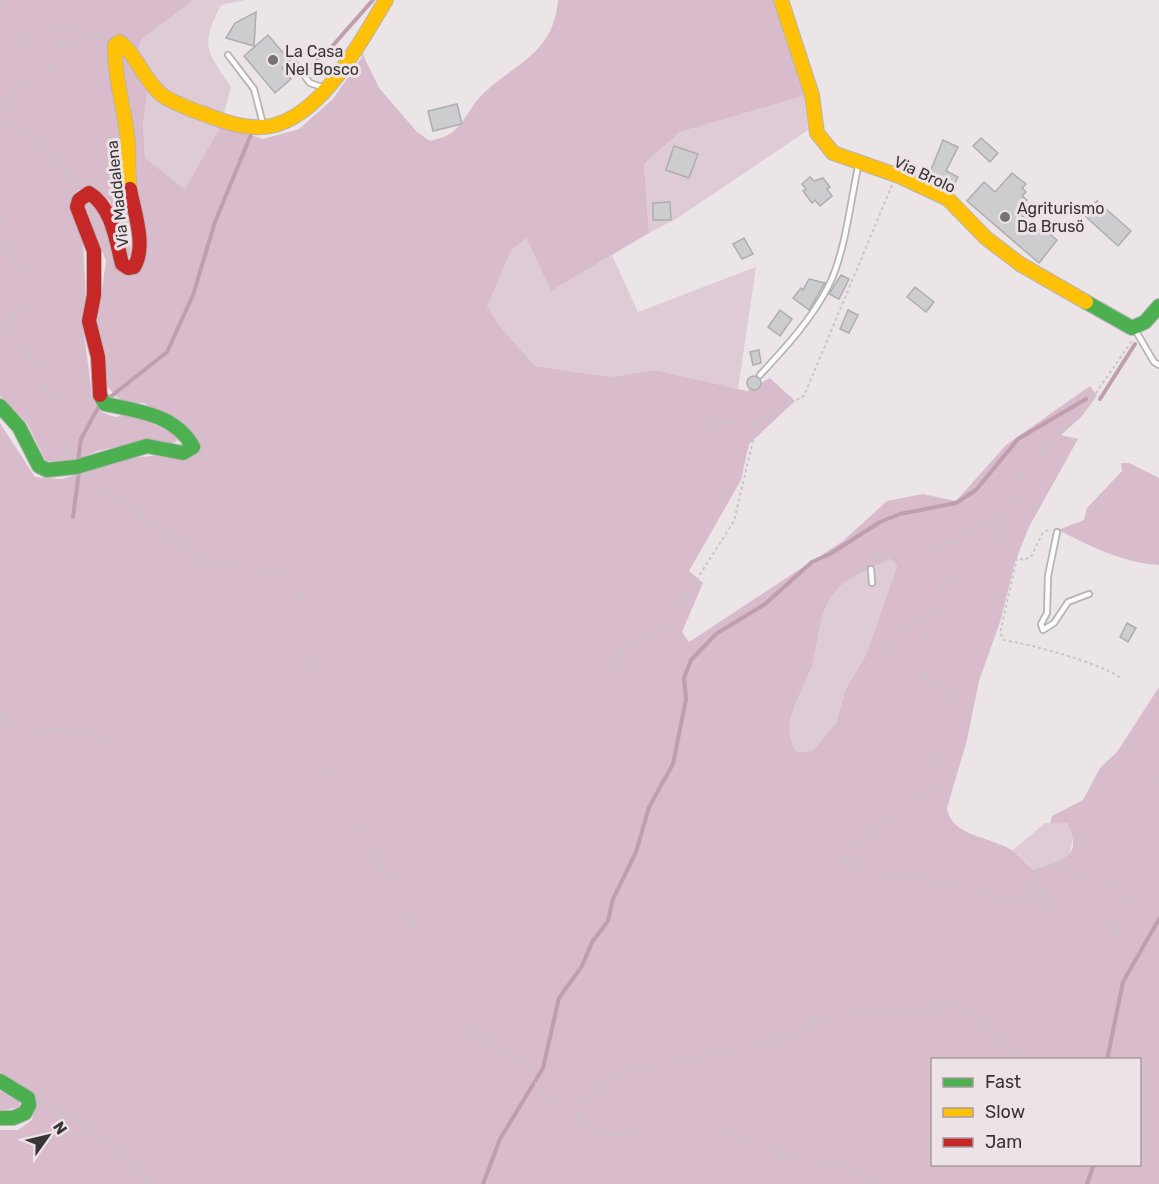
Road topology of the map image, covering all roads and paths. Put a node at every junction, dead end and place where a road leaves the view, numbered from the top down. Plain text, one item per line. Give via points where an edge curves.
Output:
1 (1, 0) edge
2 (96, 0) edge
3 (386, 0) edge
4 (781, 0) edge
5 (90, 36) junction
6 (98, 37) junction
7 (118, 42) junction
8 (228, 55) dead end
9 (295, 64) dead end
10 (324, 88) junction
11 (0, 121) edge
12 (13, 124) junction
13 (264, 127) junction
14 (859, 165) junction
15 (895, 175) junction
16 (89, 193) junction
17 (0, 229) edge
18 (0, 238) edge
19 (1159, 306) edge
20 (1137, 333) joint
21 (1159, 365) edge
22 (760, 375) dead end
23 (0, 406) edge
24 (704, 424) dead end
25 (757, 424) junction
26 (78, 467) junction
27 (991, 521) junction
28 (1057, 532) joint
29 (955, 541) junction
30 (1017, 558) junction
31 (871, 569) joint
32 (872, 583) dead end
33 (1089, 594) dead end
34 (929, 610) junction
35 (879, 662) dead end
36 (619, 678) dead end
37 (1121, 678) dead end
38 (0, 716) edge
39 (137, 747) dead end
40 (1159, 777) edge
41 (1044, 903) junction
42 (1021, 1058) edge
43 (1053, 1058) edge
44 (0, 1082) edge
45 (28, 1098) junction
46 (0, 1118) edge
47 (579, 1118) junction
48 (146, 1184) edge
49 (875, 1184) edge

1 - 5 path via 16,35 24,43 39,39 41,26 47,21 66,31
2 - 6 path via 102,28
3 - 10 street
4 - 14 street, Via Brolo via 812,94 817,133 833,153
5 - 6 path
5 - 12 path via 81,46 58,48 55,58 40,74 17,84
6 - 7 path
7 - 13 street via 155,90 165,97 238,124
7 - 16 street, Via Maddalena via 113,54 114,71 120,88 129,184 140,246 134,267 122,264 102,204
8 - 13 lane via 254,89
9 - 10 lane via 310,83
10 - 13 street via 287,122
11 - 12 path
12 - 16 path
12 - 17 path via 6,166 14,184 13,200
14 - 15 street, Via Brolo
14 - 22 lane via 838,261 828,287 805,323
15 - 19 street, Via Brolo via 948,200 986,238 1020,264 1132,328 1145,322
15 - 25 path via 804,396
16 - 26 street, Via Maddalena via 79,200 77,207 94,251 94,295 89,321 98,357 99,394 105,404 139,410 180,429 193,447 183,453 147,446
18 - 26 path via 24,273 26,293 8,329 42,369 44,387 63,411 58,428 67,458
20 - 21 lane
20 - 27 path via 1081,415 1036,455
23 - 26 street, Via Maddalena via 19,427 39,466 47,470
24 - 25 path
25 - 36 path via 734,521 680,604 656,630 634,641 620,655
26 - 47 path via 102,490 202,560 279,571 293,578 306,606 321,670 329,750 344,808 384,871 469,1030 530,1068 546,1097
27 - 29 path
27 - 30 path
28 - 30 path via 1055,528 1043,532 1030,557
28 - 33 lane via 1043,630 1068,602
29 - 31 path via 934,550 877,558 871,562
29 - 34 path via 948,578
30 - 37 path via 1000,633 1004,640 1108,669
31 - 32 lane
34 - 35 path via 899,632
34 - 41 path via 924,647 914,662 923,676 954,691 928,790 860,840 843,860 883,876 921,877 1012,902
38 - 39 path via 35,733 73,731
40 - 41 path via 1138,808 1126,846 1119,890 1119,932 1114,934 1091,886 1073,868 1060,863 1039,872 1037,883
41 - 43 path via 1053,926 1044,1027
42 - 47 path via 977,1014 960,1007 860,1011 818,1020 791,1035 748,1048 605,1080 584,1103
44 - 45 street
45 - 46 street via 26,1113
45 - 48 path via 69,1116 133,1165
47 - 49 path via 585,1127 616,1135 648,1127 709,1127 785,1155 844,1166

